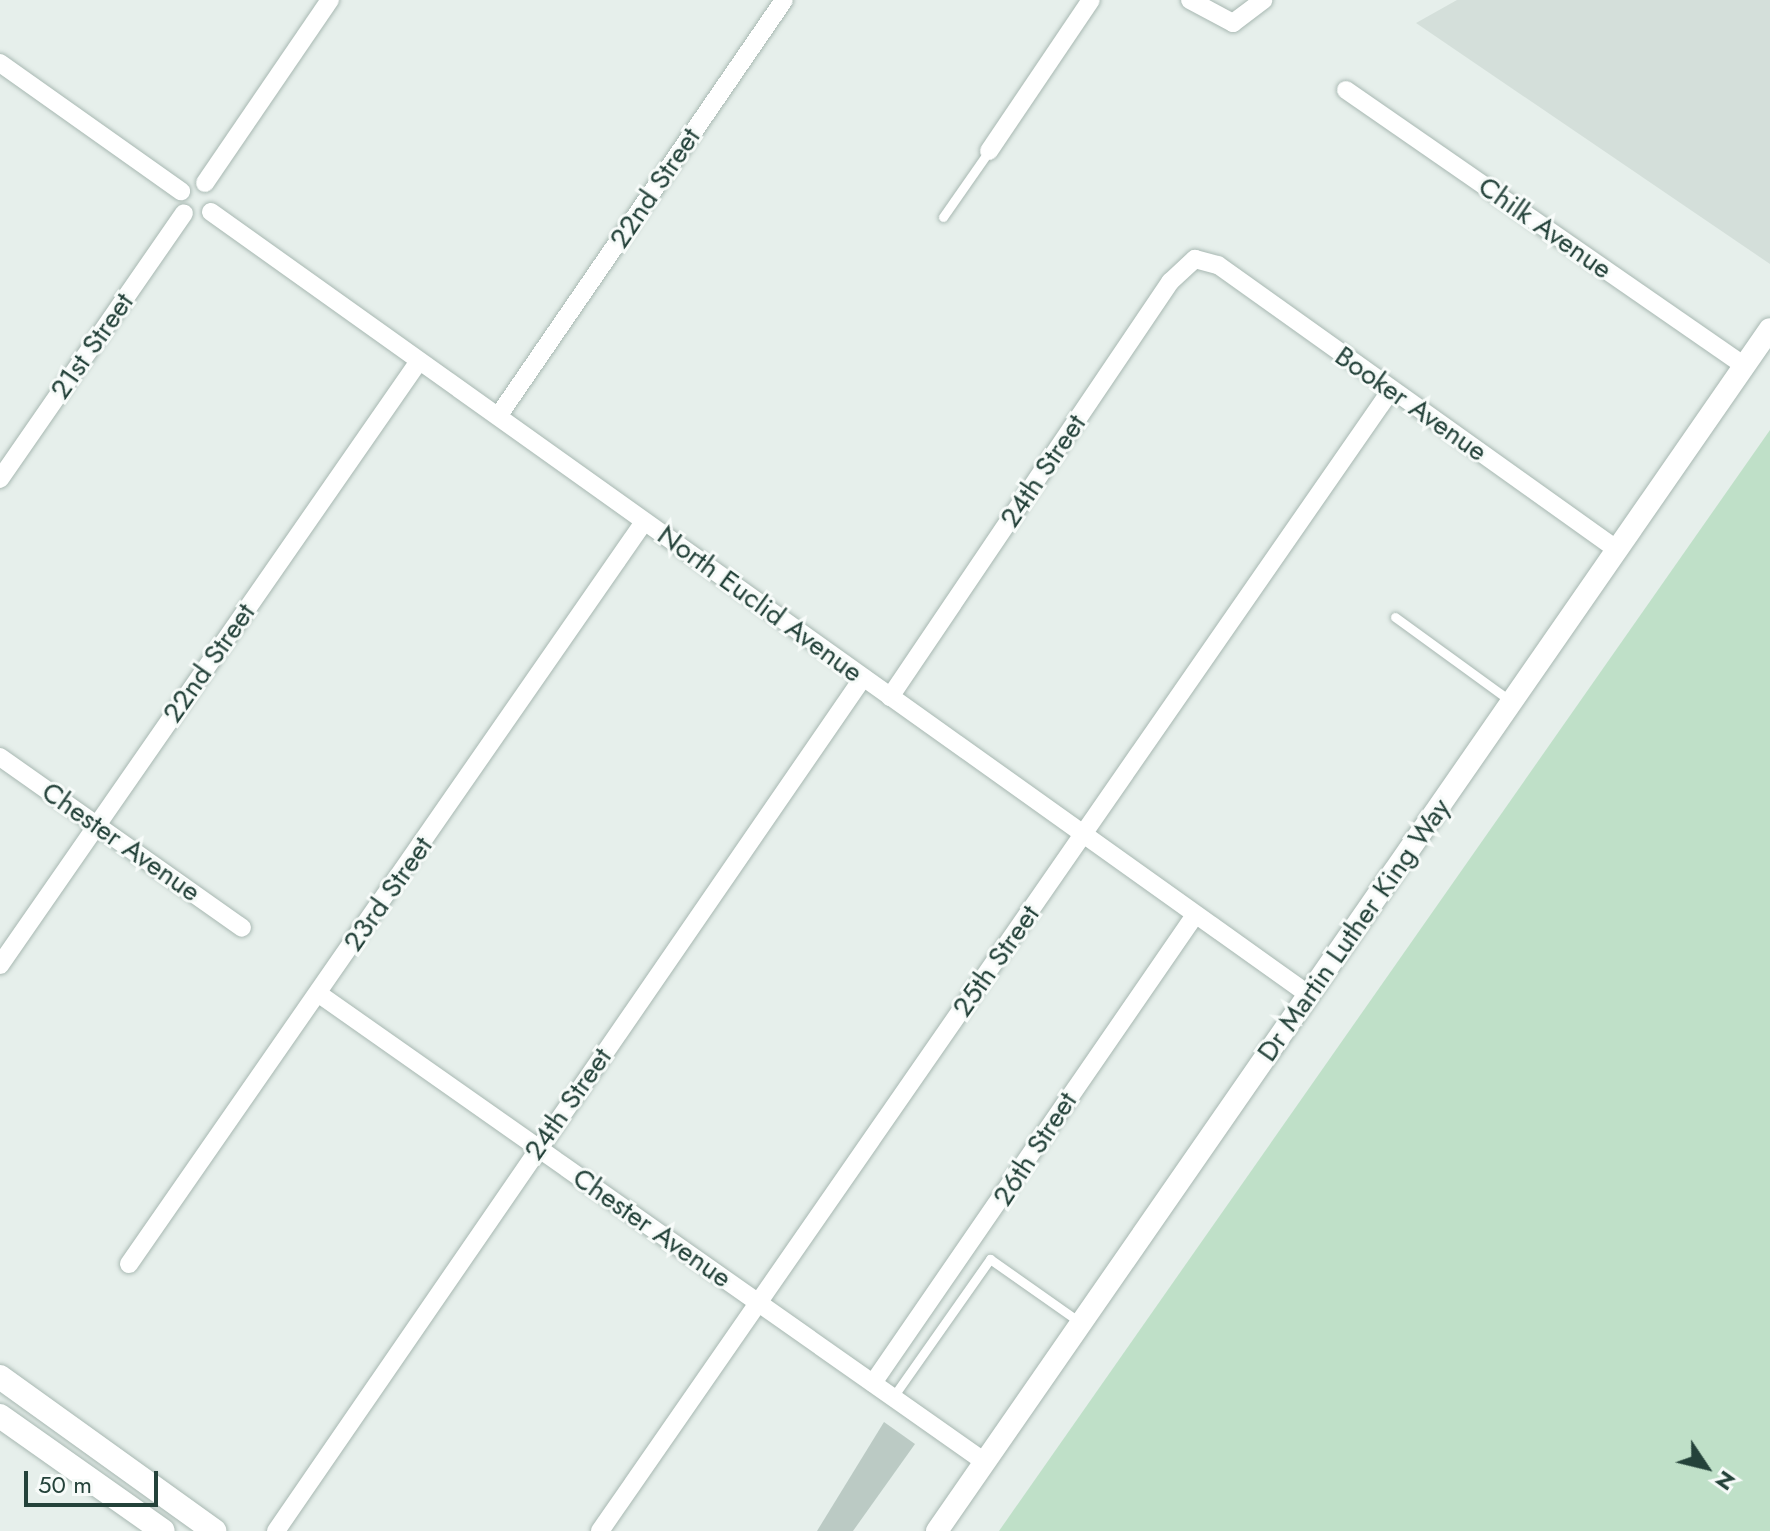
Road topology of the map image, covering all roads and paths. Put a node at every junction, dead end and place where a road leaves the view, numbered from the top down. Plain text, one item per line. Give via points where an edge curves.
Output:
1 (330, 0) edge
2 (784, 0) edge
3 (1091, 0) edge
4 (1190, 0) edge
5 (1263, 0) edge
6 (0, 63) edge
7 (1346, 90) dead end
8 (989, 151) joint
9 (205, 183) junction
10 (181, 191) junction
11 (211, 212) junction
12 (184, 213) junction
13 (943, 217) dead end
14 (1204, 259) joint
15 (1770, 329) edge
16 (419, 361) junction
17 (1744, 366) junction
18 (1391, 390) junction
19 (499, 415) junction
20 (0, 479) edge
21 (644, 522) junction
22 (1618, 550) junction
23 (1395, 617) dead end
24 (862, 679) junction
25 (890, 697) junction
26 (1512, 702) junction
27 (0, 757) edge
28 (96, 825) junction
29 (1083, 835) junction
30 (1195, 915) junction
31 (242, 928) dead end
32 (0, 965) edge
33 (319, 994) junction
34 (1309, 995) junction
35 (538, 1148) junction
36 (129, 1264) dead end
37 (759, 1303) junction
38 (1081, 1323) junction
39 (0, 1377) edge
40 (873, 1383) junction
41 (892, 1397) junction
42 (0, 1416) edge
43 (985, 1462) junction
44 (163, 1531) edge
45 (214, 1531) edge
46 (276, 1531) edge
47 (600, 1531) edge
48 (937, 1531) edge

1 - 9 street
2 - 19 street, 22nd Street
3 - 8 street
4 - 5 street via 1233,23
6 - 10 street
7 - 17 street, Chilk Avenue
8 - 13 lane
9 - 10 street
9 - 11 street
10 - 12 street
11 - 12 street
11 - 16 street, North Euclid Avenue
12 - 20 street, 21st Street
14 - 18 street, Booker Avenue
14 - 25 street, 24th Street via 1185,264 1170,282
15 - 17 street, Dr Martin Luther King Way
16 - 19 street, North Euclid Avenue
16 - 28 street, 22nd Street
17 - 22 street, Dr Martin Luther King Way
18 - 22 street, Booker Avenue
18 - 29 street, 25th Street
19 - 21 street, North Euclid Avenue
21 - 24 street, North Euclid Avenue
21 - 33 street, 23rd Street
22 - 26 street, Dr Martin Luther King Way
23 - 26 lane
24 - 25 street, North Euclid Avenue
24 - 35 street, 24th Street
25 - 29 street, North Euclid Avenue
26 - 34 street, Dr Martin Luther King Way
27 - 28 street, Chester Avenue
28 - 31 street, Chester Avenue
28 - 32 street, 22nd Street
29 - 30 street, North Euclid Avenue
29 - 37 street, 25th Street
30 - 34 street, North Euclid Avenue
30 - 40 street, 26th Street
33 - 35 street, Chester Avenue
33 - 36 street, 23rd Street
34 - 38 street, Dr Martin Luther King Way
35 - 37 street, Chester Avenue
35 - 46 street, 24th Street
37 - 40 street, Chester Avenue
37 - 47 street, 25th Street
38 - 41 lane via 990,1259
38 - 43 street, Dr Martin Luther King Way
39 - 45 main road
40 - 41 street, Chester Avenue
41 - 43 street, Chester Avenue
42 - 44 main road
43 - 48 street, Dr Martin Luther King Way

